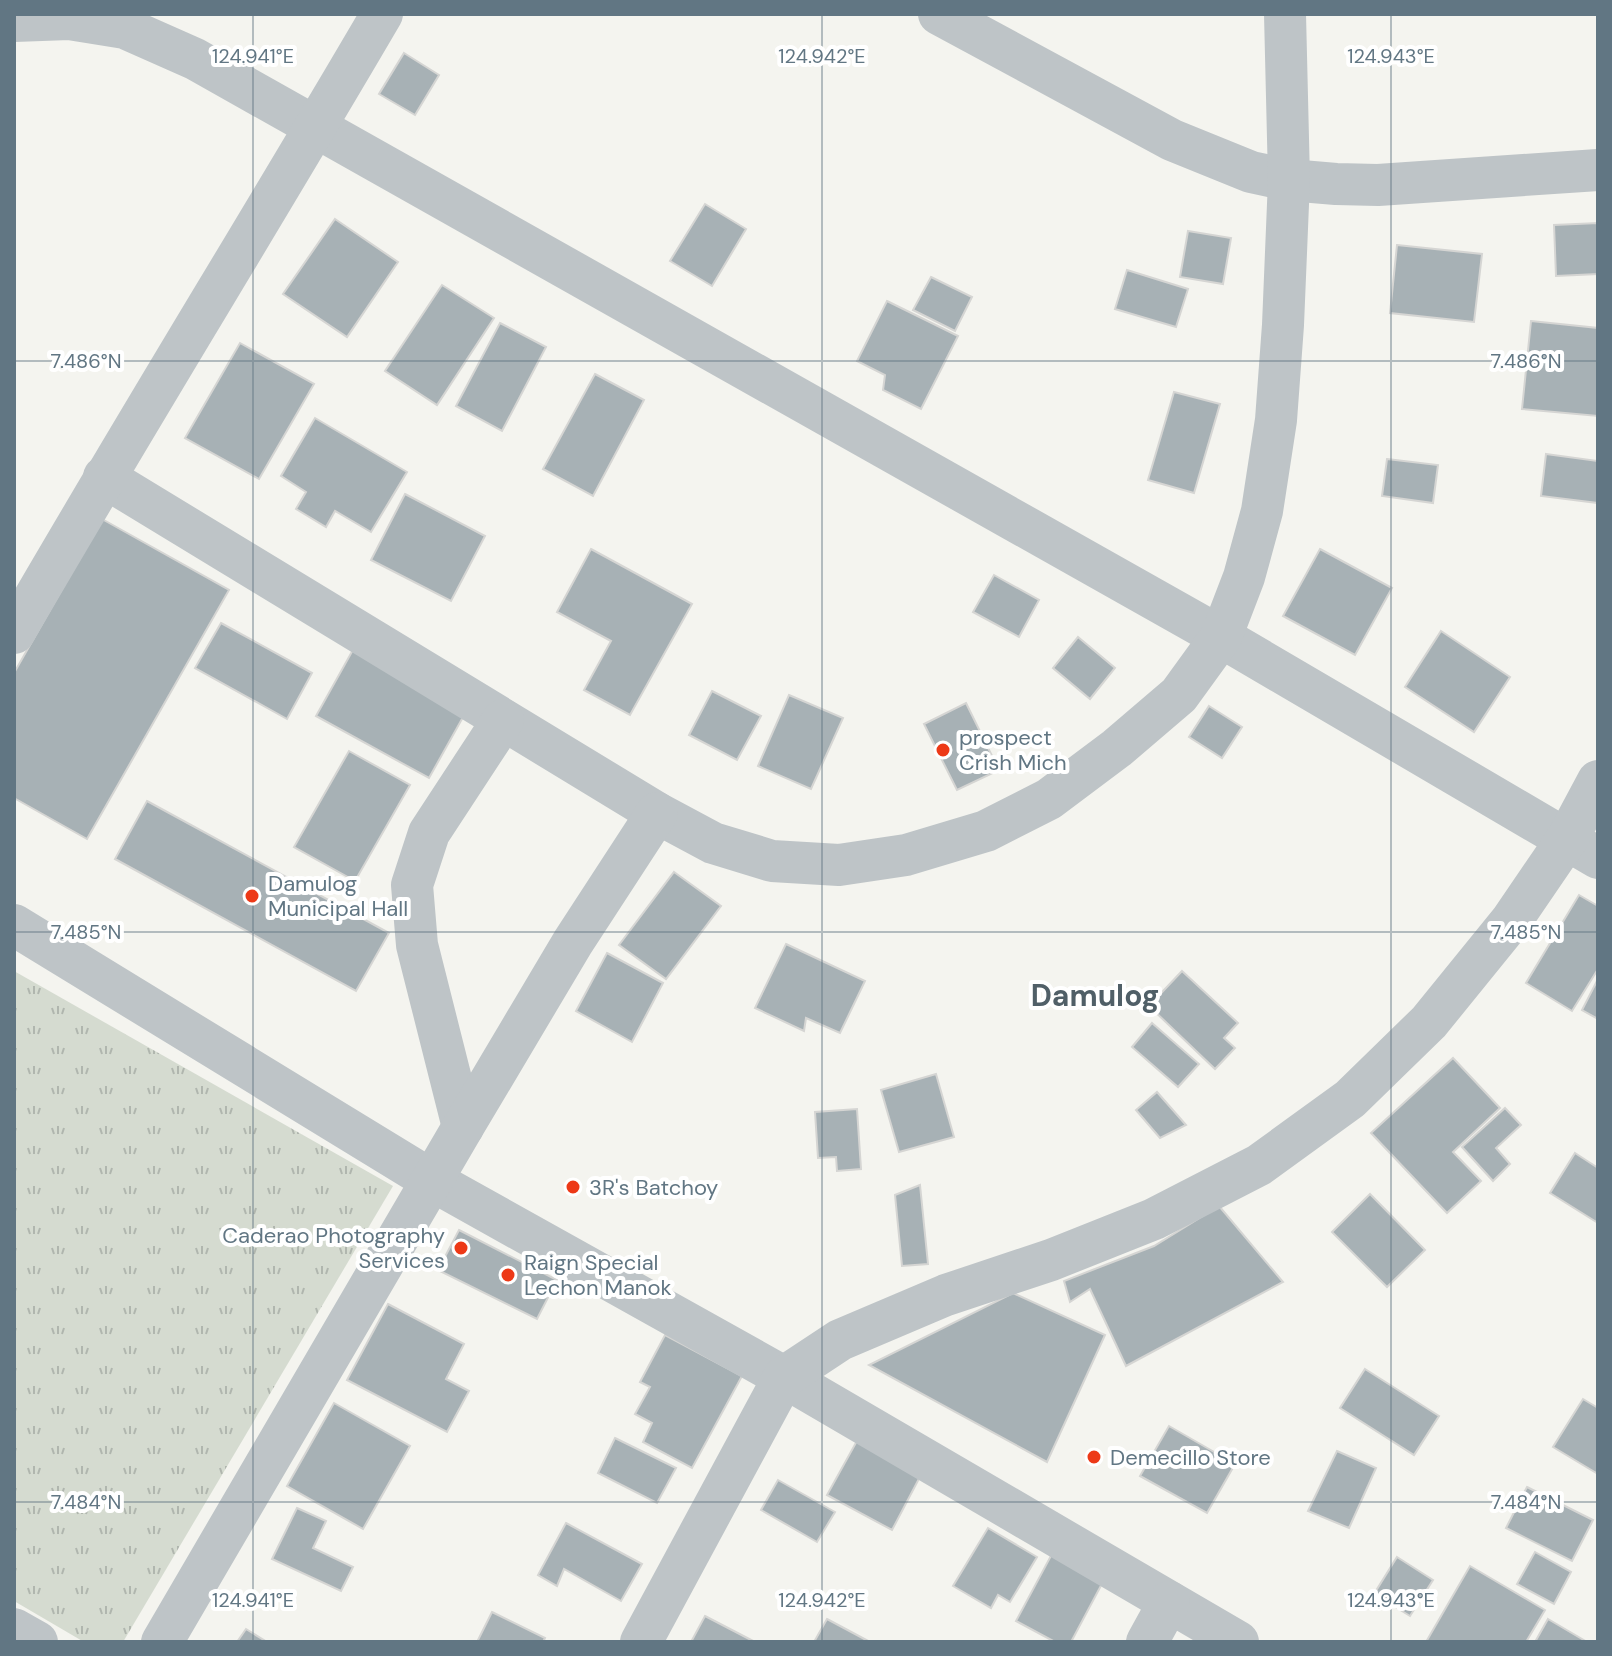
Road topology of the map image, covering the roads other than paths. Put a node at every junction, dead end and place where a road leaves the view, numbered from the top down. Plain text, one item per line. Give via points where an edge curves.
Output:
1 (382, 14) edge
2 (939, 14) edge
3 (1285, 14) edge
4 (14, 21) edge
5 (317, 126) junction
6 (1598, 170) edge
7 (1289, 180) junction
8 (104, 477) junction
9 (14, 633) edge
10 (1221, 637) junction
11 (503, 720) junction
12 (1598, 781) edge
13 (657, 813) junction
14 (1582, 848) edge
15 (14, 925) edge
16 (463, 1127) junction
17 (431, 1180) junction
18 (784, 1377) junction
19 (1169, 1602) junction
20 (14, 1629) edge
21 (37, 1642) edge
22 (162, 1642) edge
23 (641, 1642) edge
24 (1147, 1642) edge
25 (1238, 1642) edge

1 - 5 street
2 - 7 street via 1172,140 1251,172
3 - 7 street
4 - 5 street via 69,19 125,28 195,59
5 - 8 street
5 - 10 street
6 - 7 street via 1378,185
7 - 10 street via 1276,420 1262,511
8 - 9 street
8 - 11 street
10 - 13 street via 1179,695 1117,748 1049,799 986,831 906,855 839,865 772,861 713,843
10 - 14 street
11 - 13 street
11 - 16 street via 429,833 412,885 417,945
12 - 14 street
13 - 16 street
14 - 18 street via 1511,921 1429,1022 1350,1099 1259,1165 1154,1219 840,1340
15 - 17 street
16 - 17 street
17 - 18 street
17 - 22 street
18 - 19 street
18 - 23 street
19 - 24 street
19 - 25 street
20 - 21 street

